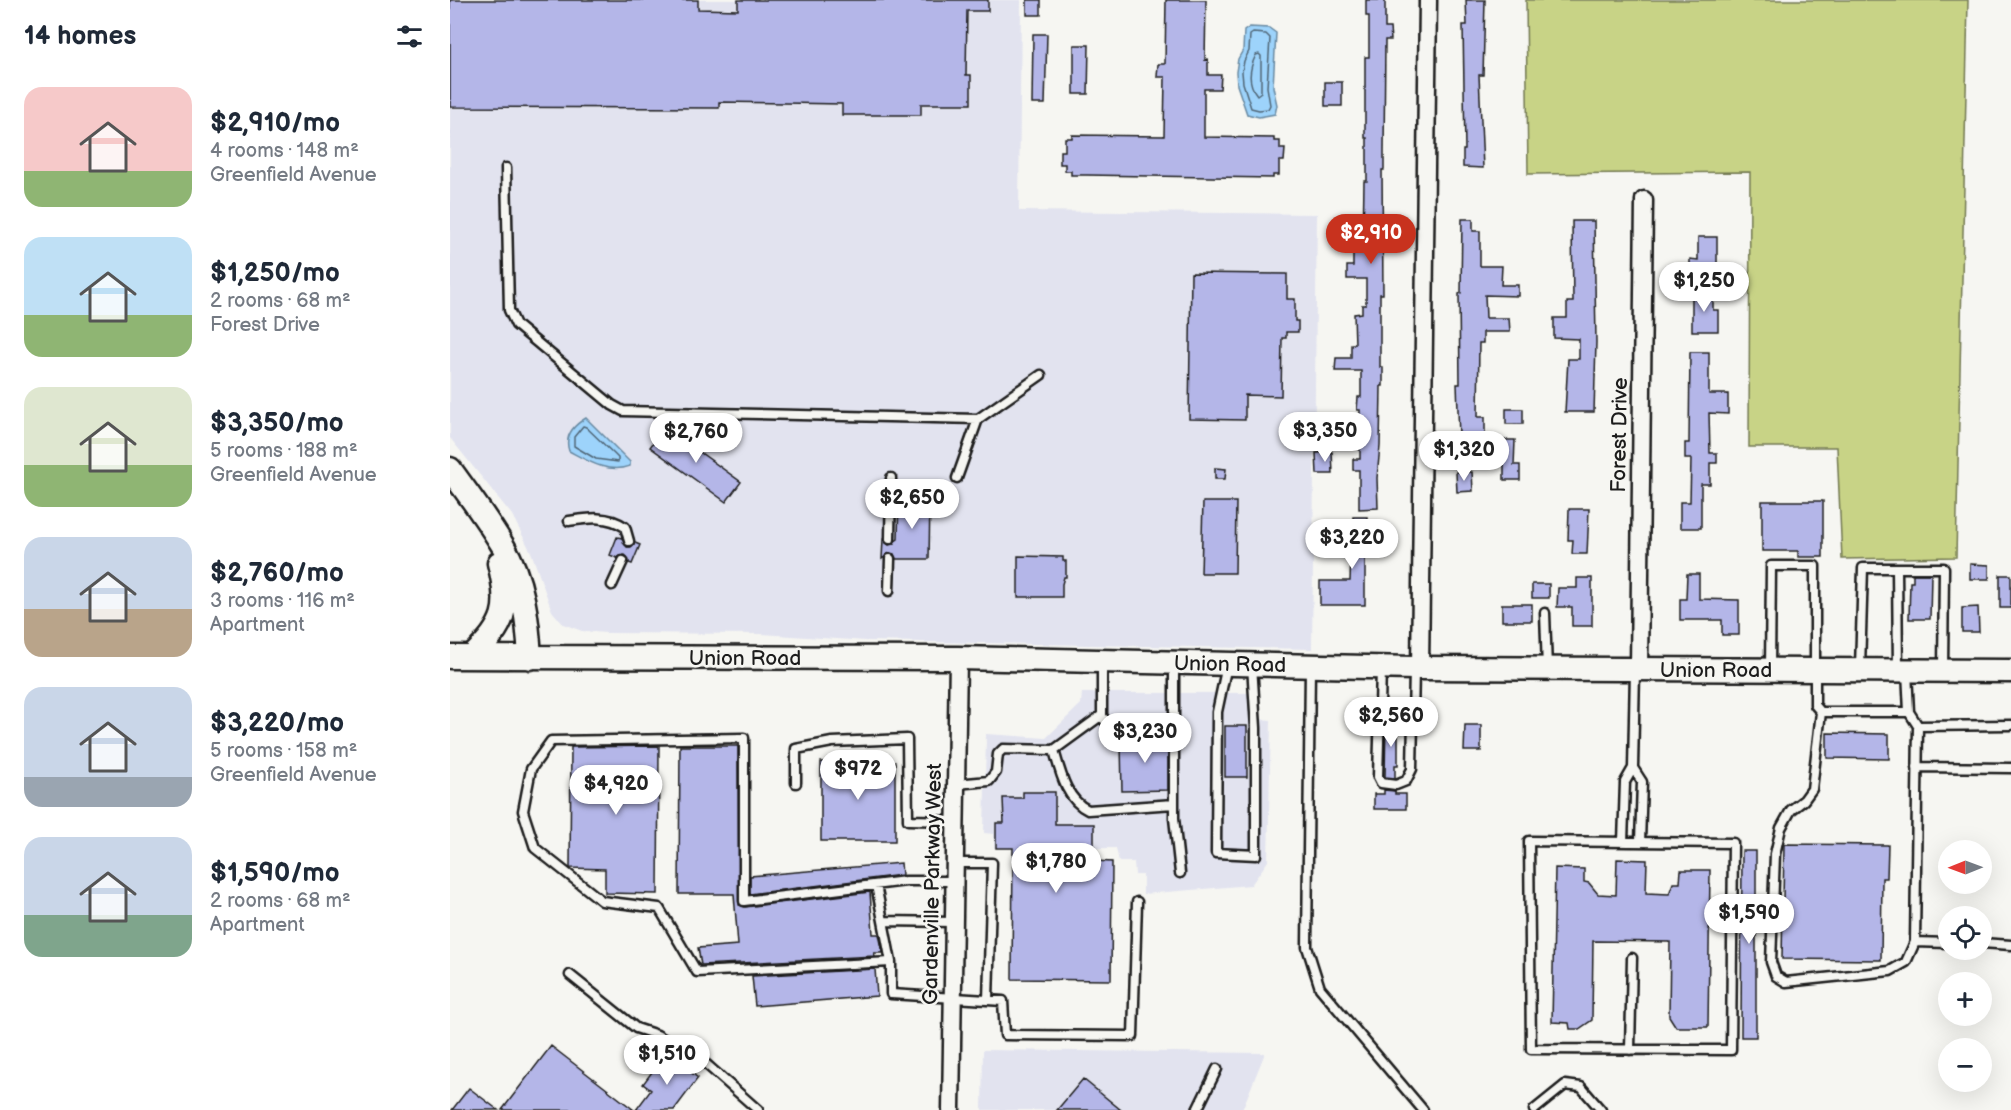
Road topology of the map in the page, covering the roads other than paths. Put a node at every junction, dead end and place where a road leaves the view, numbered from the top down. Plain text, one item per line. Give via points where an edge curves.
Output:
1 (1428, 0) edge
2 (506, 168) dead end
3 (1644, 201) dead end
4 (1041, 375) dead end
5 (978, 419) junction
6 (450, 469) edge
7 (891, 478) dead end
8 (957, 478) dead end
9 (569, 521) dead end
10 (490, 527) junction
11 (890, 539) dead end
12 (629, 541) dead end
13 (890, 559) dead end
14 (622, 561) dead end
15 (1898, 568) junction
16 (612, 585) dead end
17 (889, 591) dead end
18 (1545, 613) dead end
19 (461, 657) edge
20 (530, 658) junction
21 (958, 658) junction
22 (1102, 661) junction
23 (1174, 663) junction
24 (1227, 664) junction
25 (1252, 665) junction
26 (1310, 666) junction
27 (1381, 668) junction
28 (1417, 668) junction
29 (1547, 669) junction
30 (1637, 670) junction
31 (1770, 670) junction
32 (1815, 670) junction
33 (1860, 670) junction
34 (1903, 670) junction
35 (1943, 671) junction
36 (2011, 671) edge
37 (1821, 712) junction
38 (1909, 712) junction
39 (1102, 715) junction
40 (2011, 725) edge
41 (1173, 726) junction
42 (1918, 726) junction
43 (1054, 750) junction
44 (1917, 767) junction
45 (1633, 768) junction
46 (2011, 768) edge
47 (796, 783) dead end
48 (956, 784) junction
49 (1174, 804) junction
50 (956, 821) junction
51 (1623, 842) junction
52 (1640, 842) junction
53 (955, 863) junction
54 (1180, 873) dead end
55 (955, 881) junction
56 (876, 885) junction
57 (1137, 902) dead end
58 (884, 921) junction
59 (954, 922) junction
60 (1915, 942) junction
61 (1938, 943) edge
62 (1992, 944) edge
63 (2011, 945) edge
64 (1632, 958) dead end
65 (891, 962) junction
66 (570, 975) dead end
67 (953, 997) junction
68 (988, 1000) junction
69 (1629, 1050) junction
70 (1217, 1069) dead end
71 (758, 1110) edge
72 (951, 1110) edge
73 (1197, 1110) edge
74 (1423, 1110) edge
75 (1534, 1110) edge
76 (1601, 1110) edge

1 - 28 street
2 - 5 lane via 509,310 516,325 623,411
3 - 30 street, Forest Drive
4 - 5 lane
5 - 8 lane
6 - 10 main road
7 - 11 lane
9 - 12 lane via 611,520 625,527
10 - 19 main road via 504,585 504,613 494,635
10 - 20 main road via 504,547 521,591
13 - 17 lane
14 - 16 lane
15 - 33 lane via 1863,568
15 - 34 lane
15 - 35 lane via 1944,568
18 - 29 lane
19 - 20 main road, Union Road
20 - 21 main road, Union Road
21 - 22 main road, Union Road
21 - 48 street, Gardenville Parkway West
22 - 23 main road, Union Road
22 - 39 lane
23 - 24 main road, Union Road
23 - 41 lane
24 - 25 main road, Union Road
24 - 25 lane via 1217,712 1216,853 1256,855
25 - 26 main road, Union Road
26 - 27 main road, Union Road
26 - 74 lane via 1307,947 1320,988
27 - 28 main road, Union Road
27 - 28 lane via 1378,777 1381,783 1396,785 1406,781 1412,769
28 - 29 main road, Union Road
29 - 30 main road, Union Road
30 - 31 main road, Union Road
30 - 45 lane
31 - 32 main road, Union Road
31 - 32 lane via 1771,566 1815,566
32 - 33 main road, Union Road
32 - 37 lane via 1815,705
33 - 34 main road, Union Road
34 - 35 main road, Union Road
34 - 38 lane
35 - 36 main road, Union Road
37 - 38 lane
37 - 60 lane via 1812,789 1791,810 1781,828 1775,854 1771,962 1776,976 1786,982 1890,971 1906,962
38 - 42 lane
39 - 41 lane via 1112,726
39 - 43 lane
40 - 42 lane
41 - 49 lane
42 - 44 lane
43 - 48 lane via 1003,749 989,781
43 - 49 lane via 1063,784 1088,810
44 - 46 lane
44 - 60 lane
45 - 51 lane via 1625,782
45 - 52 lane via 1642,782
47 - 50 lane via 796,749 832,742 907,740 908,820
48 - 50 street, Gardenville Parkway West
49 - 54 lane
50 - 53 street, Gardenville Parkway West
51 - 52 lane
51 - 69 lane via 1529,841 1530,1049
52 - 69 lane via 1733,843 1731,1050
53 - 55 street, Gardenville Parkway West
53 - 68 lane via 992,863
55 - 56 lane
55 - 59 street, Gardenville Parkway West
56 - 58 lane
56 - 65 lane via 744,901 744,738 551,741 531,769 523,811 535,848 602,902 659,908 697,972
57 - 68 lane via 1133,1036 1005,1035 1003,1001
58 - 59 lane
58 - 65 lane
59 - 67 street, Gardenville Parkway West
60 - 61 lane
62 - 63 lane
64 - 69 lane
65 - 67 lane via 891,994
66 - 71 lane via 636,1028 657,1035 706,1064
67 - 68 lane
67 - 72 street, Gardenville Parkway West
70 - 73 lane
75 - 76 lane via 1564,1085 1581,1088

